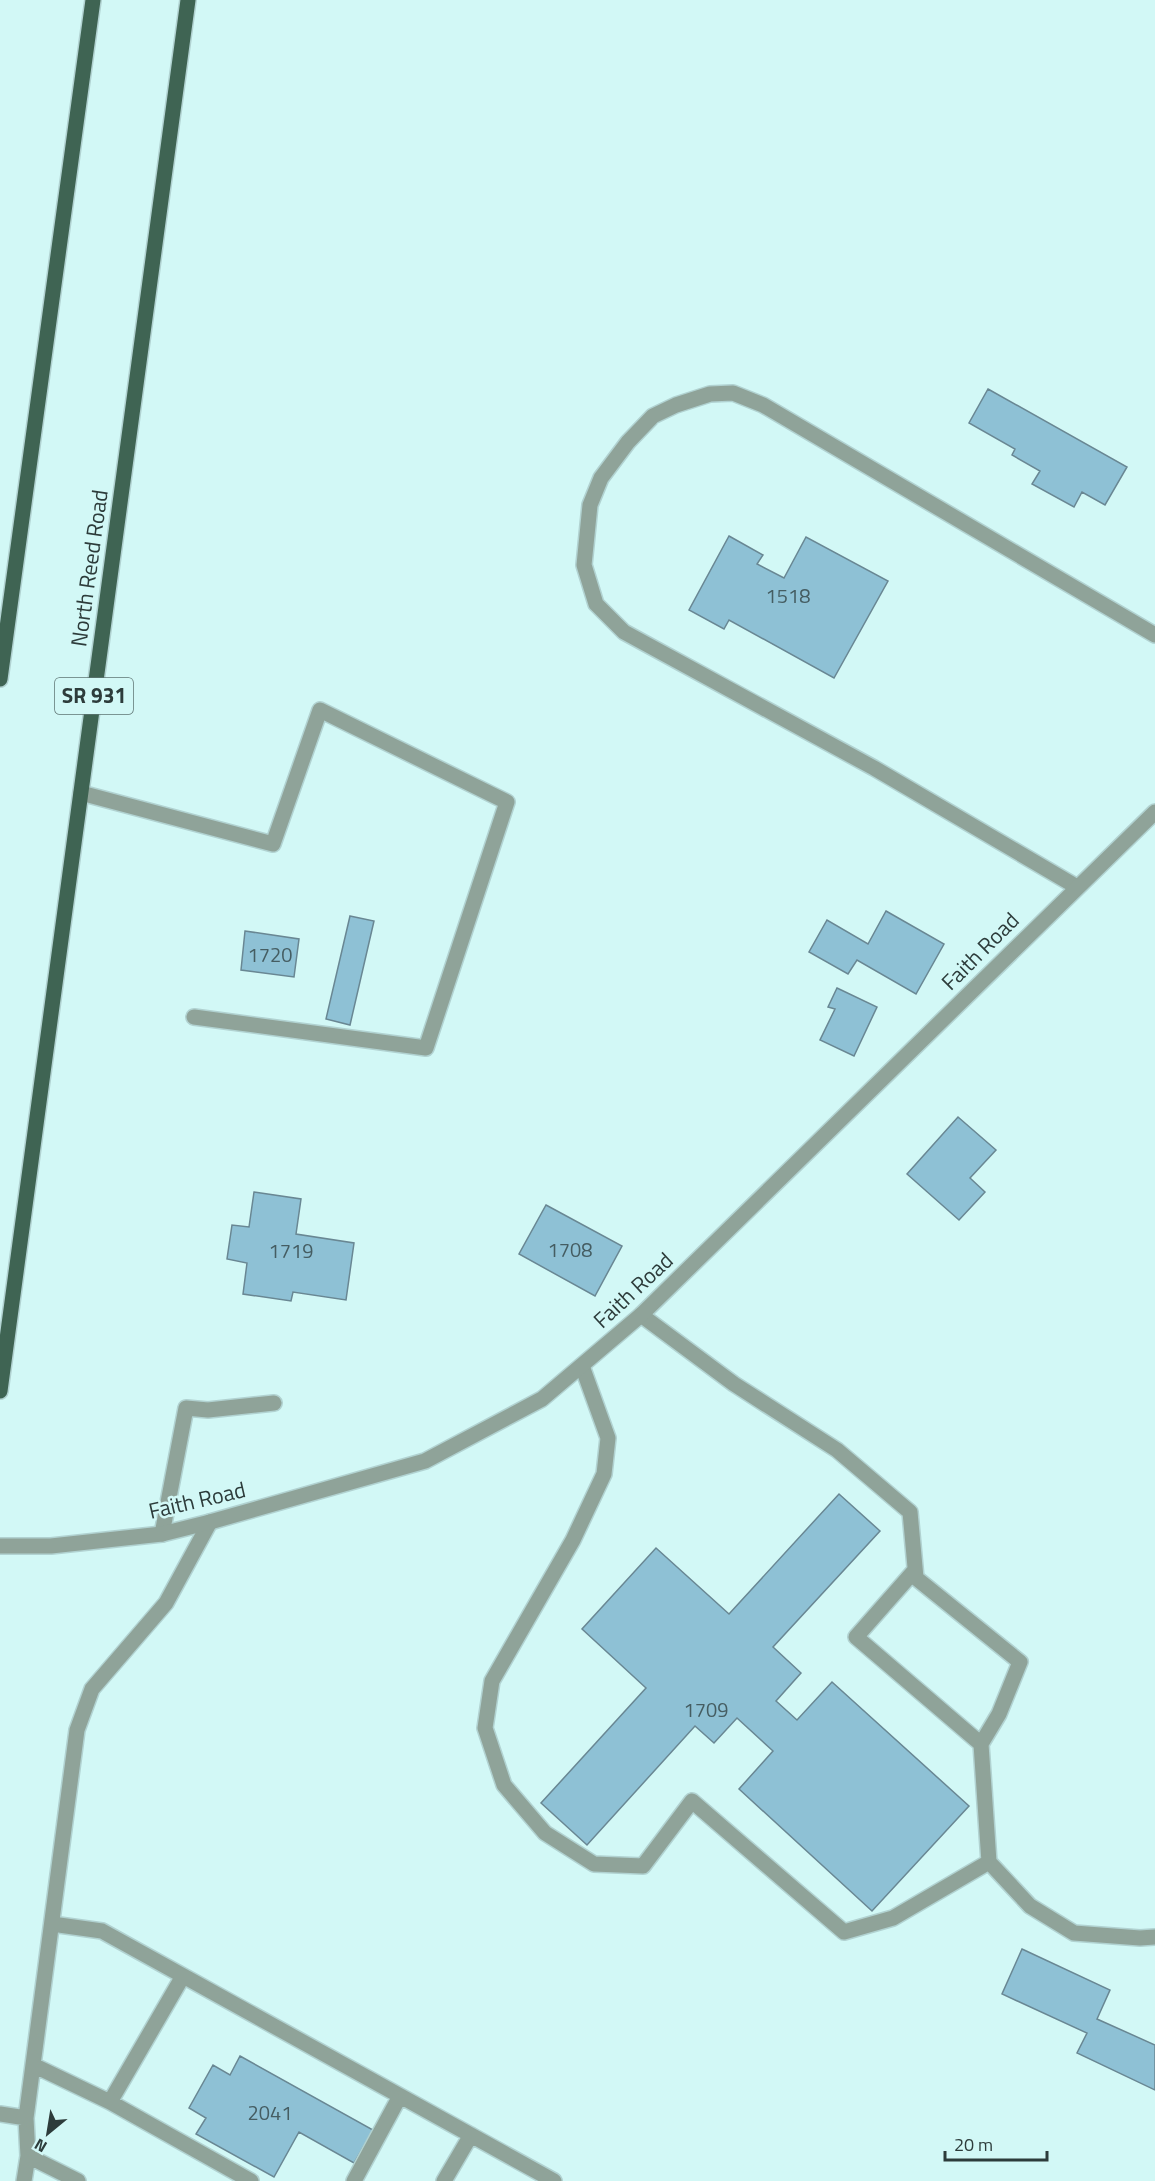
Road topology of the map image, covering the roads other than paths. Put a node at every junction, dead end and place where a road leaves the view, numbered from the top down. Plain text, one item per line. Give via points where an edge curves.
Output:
1 (93, 0) edge
2 (188, 0) edge
3 (1155, 635) edge
4 (0, 679) edge
5 (81, 793) junction
6 (1155, 812) edge
7 (1077, 886) junction
8 (194, 1017) dead end
9 (641, 1316) junction
10 (582, 1366) junction
11 (0, 1391) edge
12 (274, 1403) dead end
13 (210, 1522) junction
14 (162, 1534) junction
15 (0, 1546) edge
16 (915, 1570) junction
17 (981, 1744) junction
18 (988, 1862) junction
19 (52, 1924) junction
20 (1155, 1937) edge
21 (183, 1976) junction
22 (33, 2065) junction
23 (400, 2096) junction
24 (110, 2102) junction
25 (0, 2114) edge
26 (26, 2118) junction
27 (471, 2135) junction
28 (28, 2156) junction
29 (24, 2181) edge
30 (78, 2181) edge
31 (251, 2181) edge
32 (354, 2181) edge
33 (444, 2181) edge
34 (554, 2181) edge

1 - 4 main road
2 - 5 main road, North Reed Road / SR 931
3 - 7 street via 763,405 733,393 710,394 652,416 601,478 590,505 585,565 596,604 624,633 874,768
5 - 8 street via 273,844 320,710 507,802 426,1048
5 - 11 main road, North Reed Road / SR 931
6 - 7 street, Faith Road
7 - 9 street, Faith Road
9 - 10 street, Faith Road
9 - 16 street via 734,1384 837,1450 910,1512
10 - 13 street, Faith Road via 542,1399 425,1461
10 - 18 street via 608,1437 604,1474 573,1540 492,1681 485,1728 504,1785 545,1833 594,1864 643,1866 692,1801 844,1932 893,1918
12 - 14 street via 208,1410 186,1408
13 - 14 street, Faith Road
13 - 19 street via 166,1603 92,1689 77,1731
14 - 15 street, Faith Road via 51,1546
16 - 17 street via 916,1578 1020,1662 999,1714
16 - 17 street via 856,1637
17 - 18 street
18 - 20 street via 1030,1906 1074,1933
19 - 21 street via 102,1931
19 - 22 street
21 - 23 street
21 - 24 street
22 - 24 street
22 - 26 street
23 - 27 street
23 - 32 street
24 - 31 street
25 - 26 street
26 - 28 street
27 - 33 street
27 - 34 street
28 - 29 street
28 - 30 street

